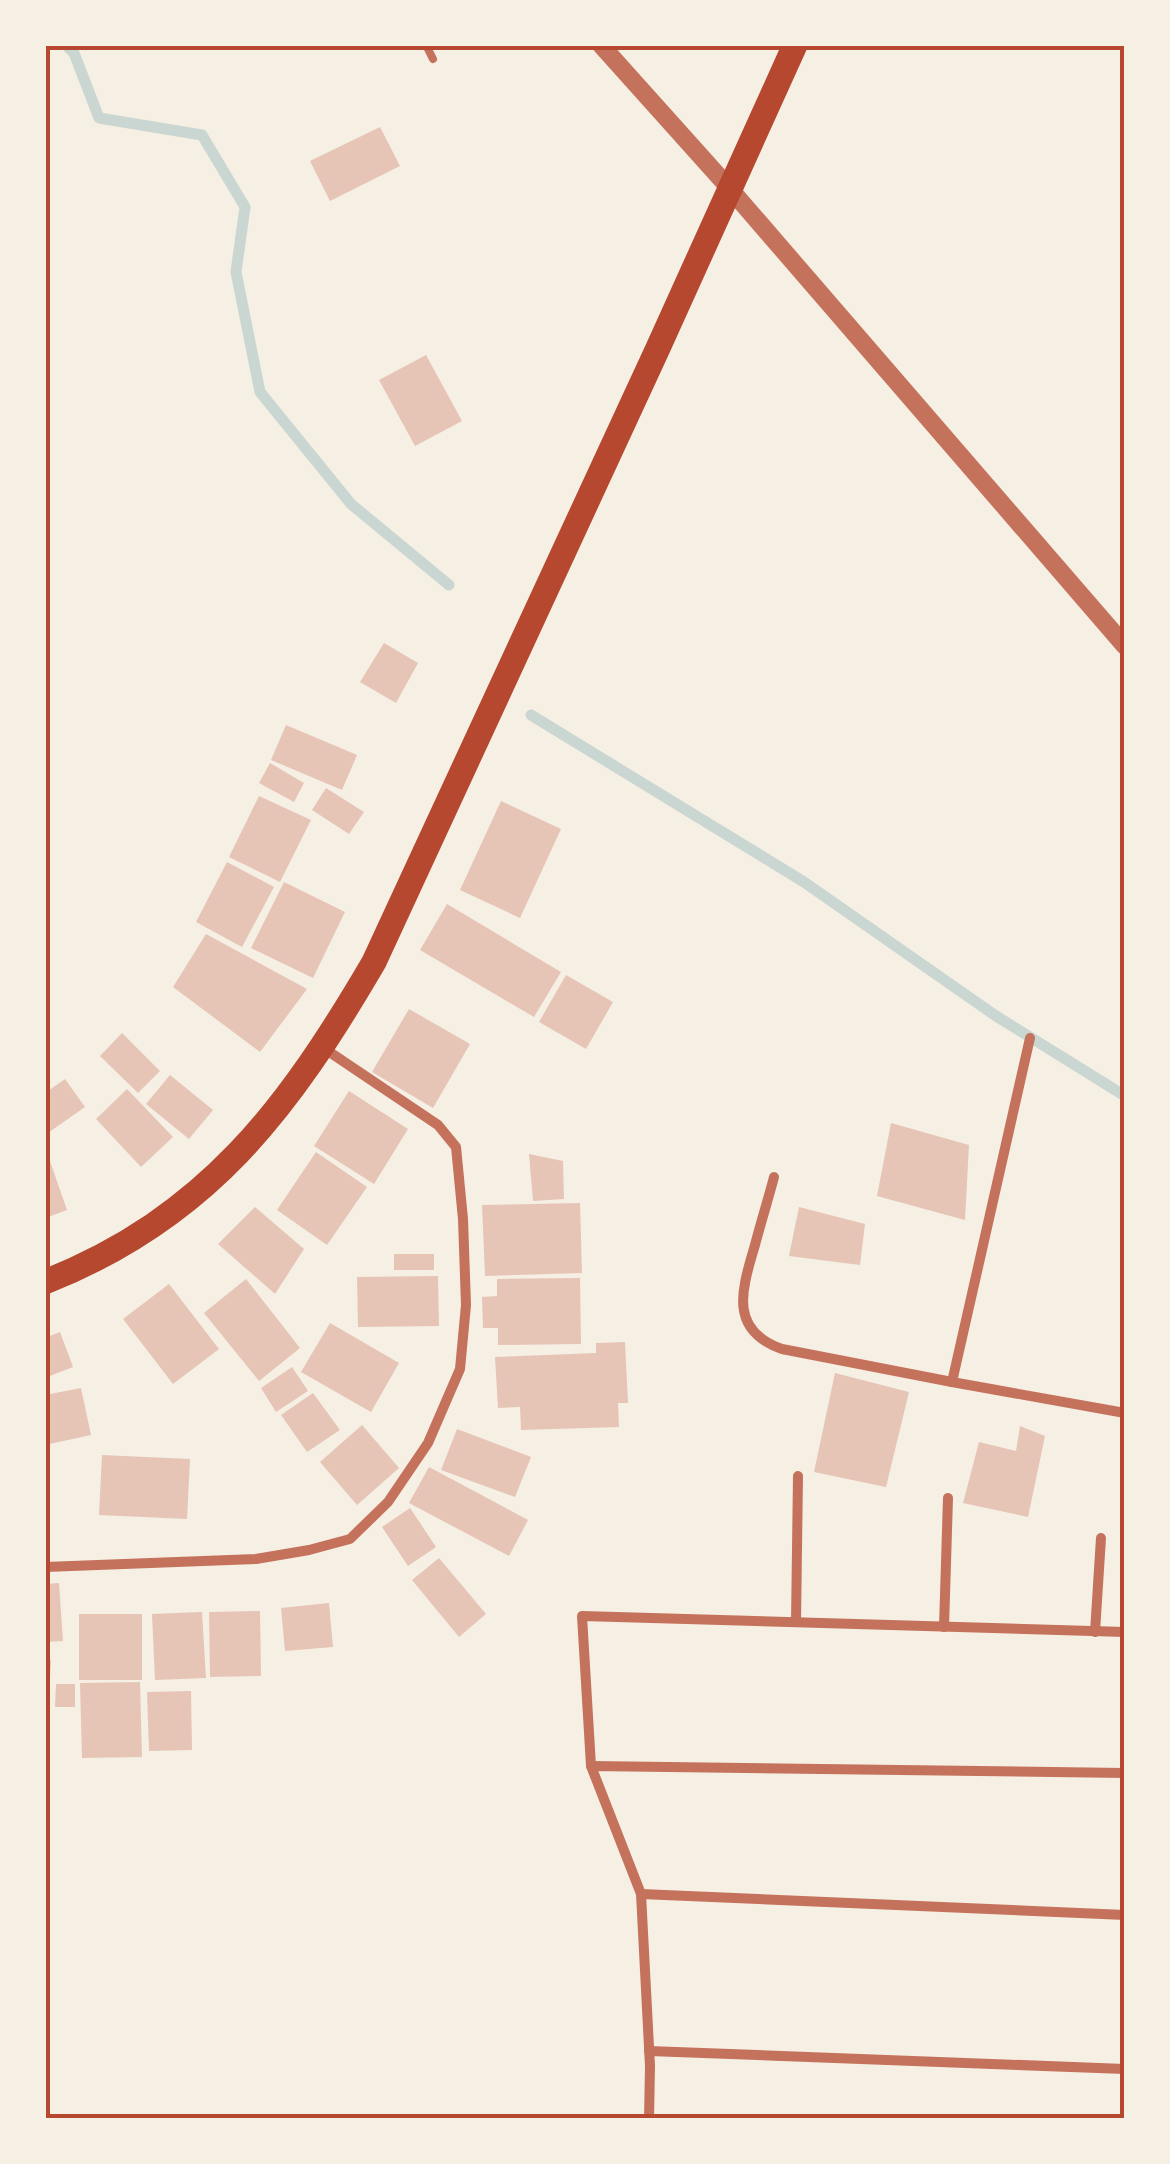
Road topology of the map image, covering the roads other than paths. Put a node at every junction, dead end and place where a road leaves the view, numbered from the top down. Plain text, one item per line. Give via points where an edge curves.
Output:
1 (426, 45) edge
2 (601, 45) edge
3 (795, 45) edge
4 (433, 59) dead end
5 (731, 190) junction
6 (1125, 646) edge
7 (1030, 1038) dead end
8 (322, 1047) junction
9 (774, 1177) dead end
10 (45, 1282) edge
11 (952, 1382) junction
12 (1125, 1413) edge
13 (798, 1476) dead end
14 (948, 1498) dead end
15 (1101, 1538) dead end
16 (45, 1567) edge
17 (796, 1622) junction
18 (944, 1627) junction
19 (1095, 1632) junction
20 (1125, 1632) edge
21 (591, 1766) junction
22 (1125, 1774) edge
23 (641, 1894) junction
24 (1125, 1915) edge
25 (649, 2051) junction
26 (1125, 2069) edge
27 (649, 2119) edge

1 - 4 lane
2 - 5 street
3 - 5 main road
5 - 6 street
5 - 8 main road via 374,962
7 - 11 street
8 - 10 main road via 244,1150 190,1200 124,1245
8 - 16 street via 438,1125 456,1147 466,1305 460,1369 428,1443 388,1502 350,1539 256,1560
9 - 11 street via 744,1282 742,1301 754,1334 782,1349
11 - 12 street
13 - 17 street
14 - 18 street
15 - 19 street
17 - 18 street
17 - 21 street via 582,1616
18 - 19 street
19 - 20 street
21 - 22 street
21 - 23 street
23 - 24 street
23 - 25 street
25 - 26 street
25 - 27 street

